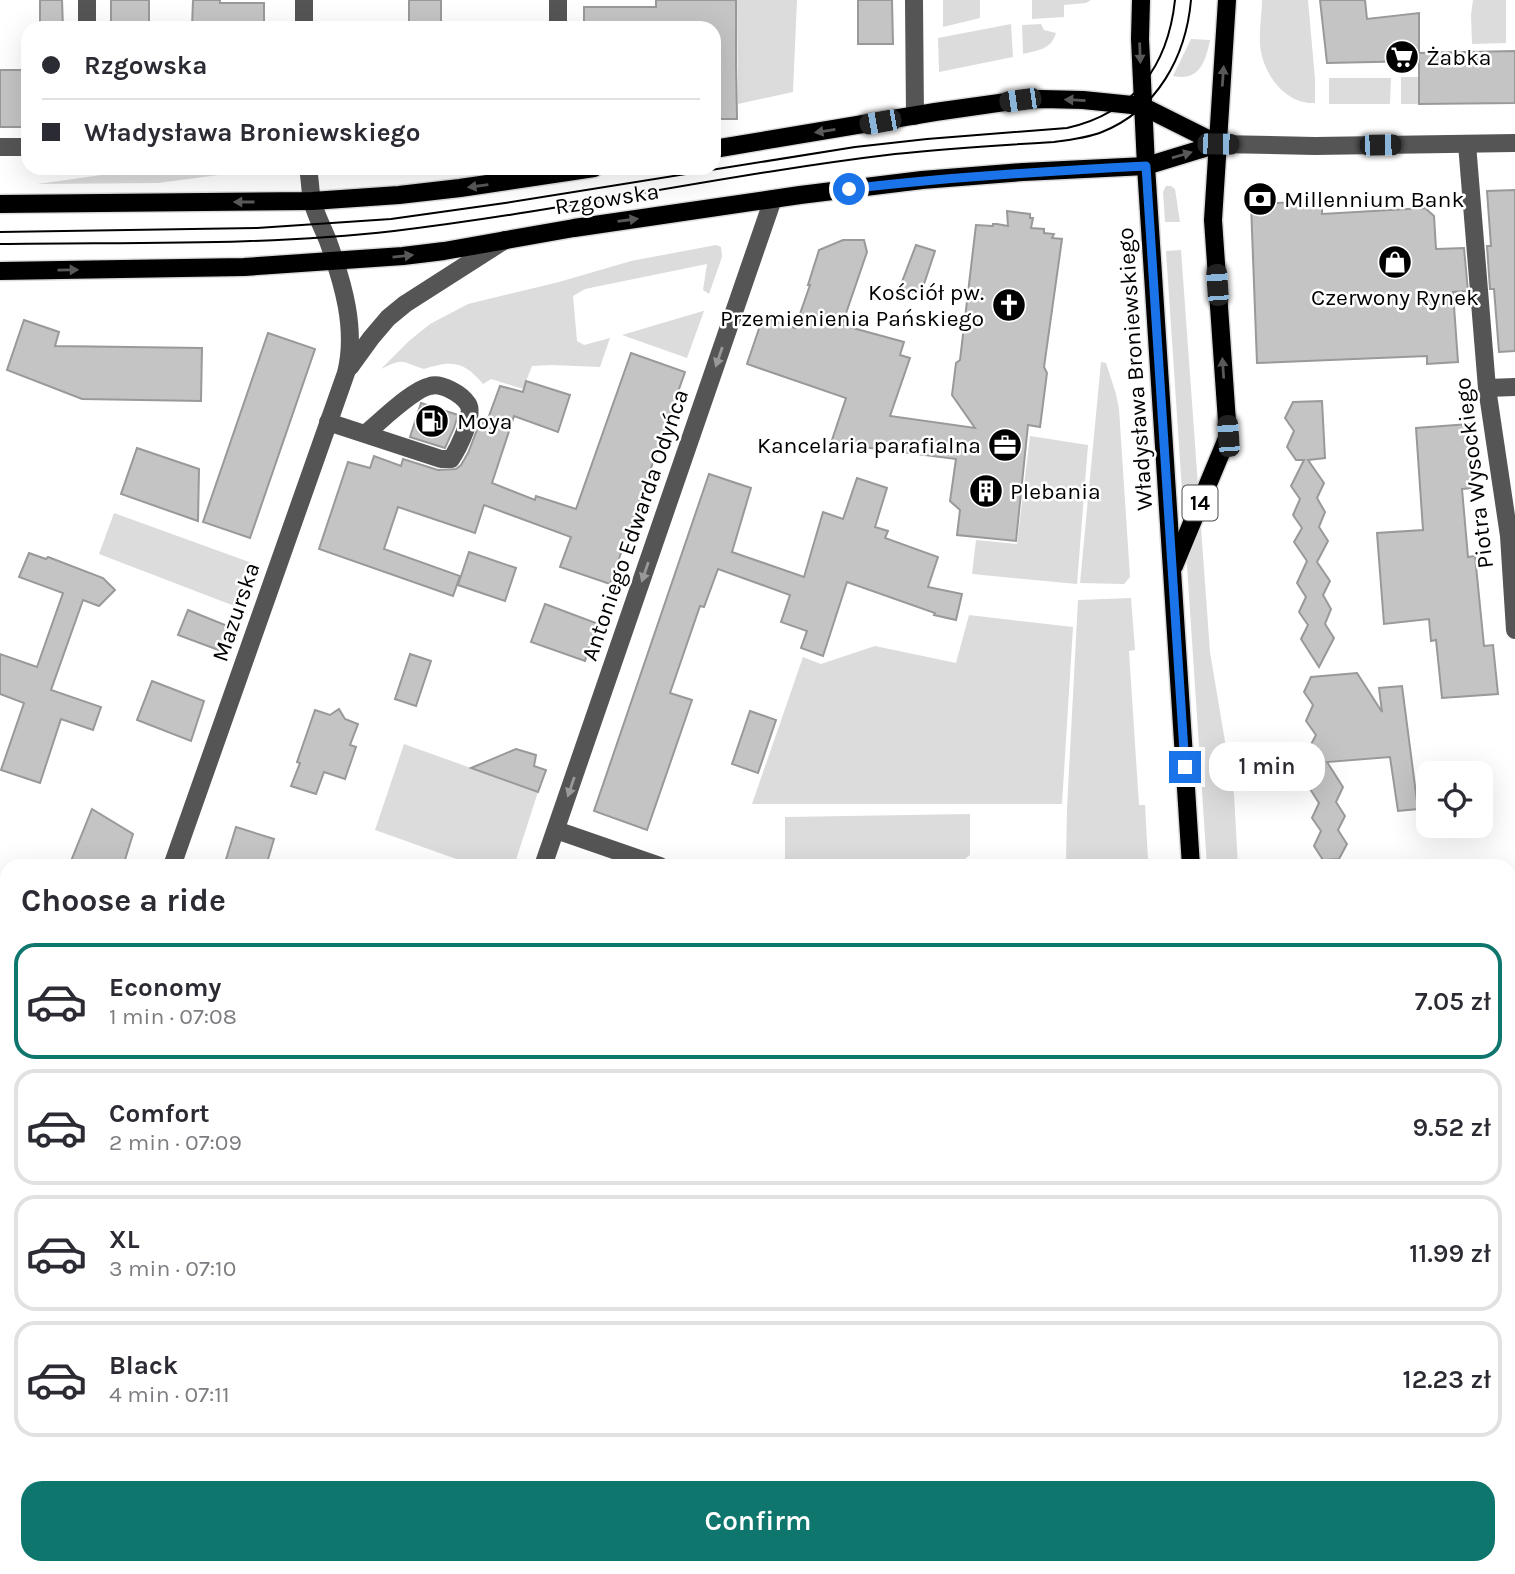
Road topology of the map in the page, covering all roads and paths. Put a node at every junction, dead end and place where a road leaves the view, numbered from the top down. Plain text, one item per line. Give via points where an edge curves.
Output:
1 (87, 0) edge
2 (304, 0) edge
3 (558, 0) edge
4 (914, 0) edge
5 (1141, 0) edge
6 (1227, 0) edge
7 (87, 21) edge
8 (304, 21) edge
9 (558, 21) edge
10 (1142, 106) junction
11 (915, 116) junction
12 (1515, 143) edge
13 (1218, 144) junction
14 (1467, 144) junction
15 (0, 147) edge
16 (21, 147) edge
17 (721, 148) edge
18 (1146, 166) junction
19 (309, 175) edge
20 (534, 175) edge
21 (773, 200) junction
22 (312, 201) junction
23 (0, 204) edge
24 (505, 240) junction
25 (335, 261) junction
26 (0, 271) edge
27 (345, 373) junction
28 (1515, 387) edge
29 (1487, 388) junction
30 (328, 422) junction
31 (365, 434) junction
32 (1512, 537) edge
33 (1172, 570) junction
34 (1515, 630) edge
35 (556, 830) junction
36 (174, 859) edge
37 (546, 859) edge
38 (640, 859) edge
39 (1191, 859) edge

1 - 7 street
2 - 8 street
3 - 9 street
4 - 11 street
5 -> 10 main road, 14
13 -> 6 main road, 14
10 -> 11 main road, Rzgowska via 1029,99
10 - 13 main road, Rzgowska
10 - 18 main road, 14
11 -> 17 main road, Rzgowska
12 - 14 street, Rzgowska
13 - 14 street, Rzgowska
18 -> 13 main road, Rzgowska
33 -> 13 main road, Władysława Broniewskiego / 14 via 1228,436 1214,234
14 - 29 street, Piotra Wysockiego
15 - 16 street
18 - 21 main road, Rzgowska via 922,180
18 - 33 main road, Władysława Broniewskiego / 14
19 - 22 street, Mazurska
20 -> 22 main road, Rzgowska via 448,189
24 -> 21 main road, Rzgowska
21 -> 35 street, Antoniego Edwarda Odyńca
22 -> 23 main road, Rzgowska
22 - 25 street, Mazurska
25 -> 24 main road, Rzgowska
24 - 27 street, Mazurska via 388,318
26 -> 25 main road, Rzgowska
25 - 27 street, Mazurska via 351,337
27 - 30 street, Mazurska
28 - 29 street
29 - 32 street, Piotra Wysockiego
30 - 31 street
30 - 36 street, Mazurska
31 - 31 street via 441,460 451,459 470,415 469,405 458,394 433,385 419,390
32 - 34 street, Piotra Wysockiego
33 - 39 main road, Władysława Broniewskiego / 14
35 - 37 street, Antoniego Edwarda Odyńca
35 - 38 street

